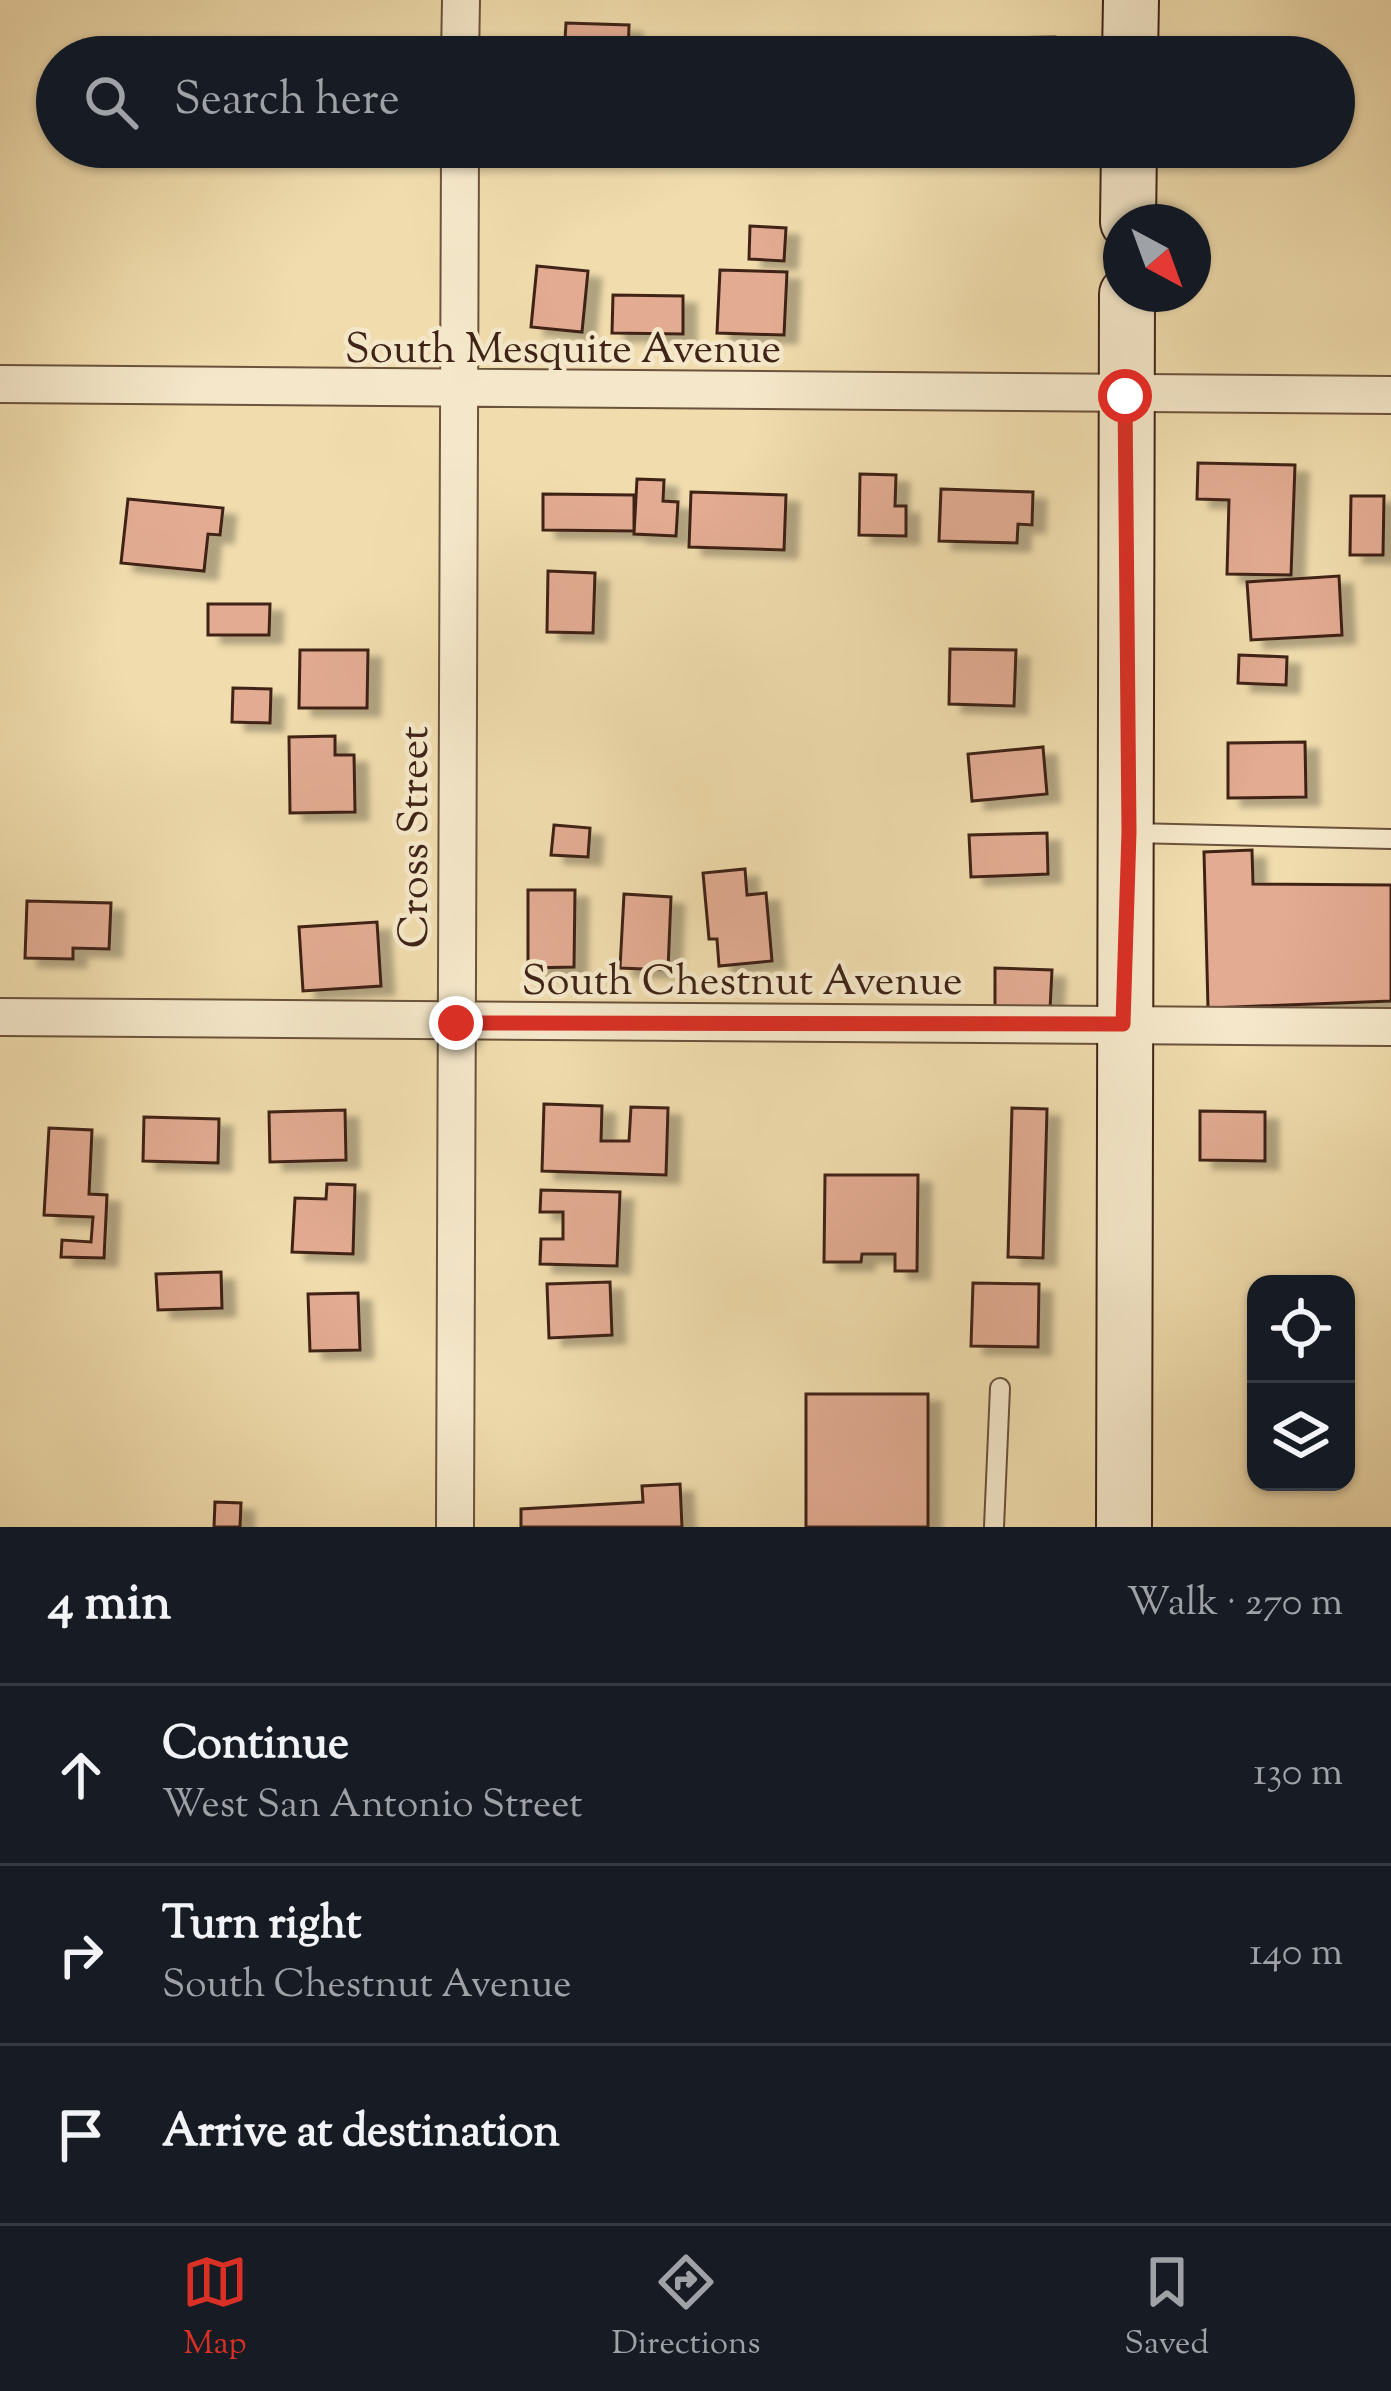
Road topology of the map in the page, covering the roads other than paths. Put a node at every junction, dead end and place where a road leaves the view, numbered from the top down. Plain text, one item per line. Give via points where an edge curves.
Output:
1 (460, 0) edge
2 (1131, 0) edge
3 (460, 36) edge
4 (1130, 36) edge
5 (460, 168) edge
6 (1129, 168) edge
7 (1128, 204) edge
8 (1126, 312) edge
9 (0, 385) edge
10 (459, 392) junction
11 (1391, 395) edge
12 (1125, 396) junction
13 (1129, 832) junction
14 (1391, 839) edge
15 (0, 1017) edge
16 (456, 1023) junction
17 (1123, 1024) junction
18 (1391, 1027) edge
19 (1000, 1388) dead end
20 (455, 1527) edge
21 (994, 1527) edge
22 (1124, 1527) edge

1 - 3 street
2 - 4 main road
5 - 10 street, Cross Street
6 - 7 main road
8 - 12 main road
9 - 10 street, South Mesquite Avenue
10 - 12 street, South Mesquite Avenue
10 - 16 street, Cross Street
11 - 12 street, South Mesquite Avenue
12 - 13 main road
13 - 14 lane
13 - 17 main road
15 - 16 street, South Chestnut Avenue
16 - 17 street, South Chestnut Avenue
16 - 20 street, Cross Street
17 - 18 street, South Chestnut Avenue
17 - 22 main road
19 - 21 lane

